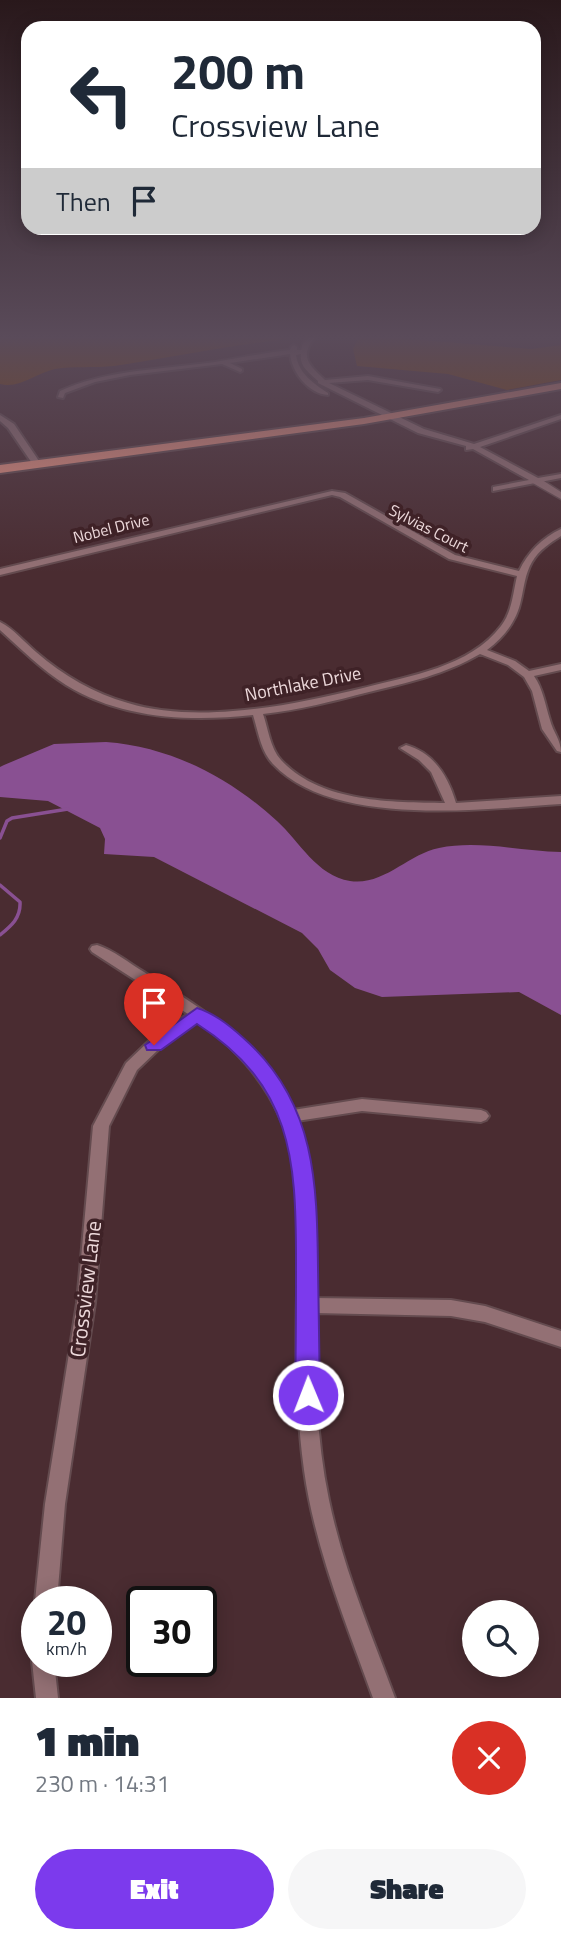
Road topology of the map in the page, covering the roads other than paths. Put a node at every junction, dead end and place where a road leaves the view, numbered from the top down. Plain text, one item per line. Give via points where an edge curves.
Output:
1 (380, 414) edge
2 (381, 414) edge
3 (408, 414) edge
4 (0, 417) edge
5 (561, 417) edge
6 (388, 418) junction
7 (471, 447) junction
8 (483, 451) joint
9 (37, 464) junction
10 (0, 469) edge
11 (561, 476) edge
12 (535, 480) junction
13 (496, 489) dead end
14 (561, 496) edge
15 (271, 506) joint
16 (561, 532) edge
17 (0, 572) edge
18 (519, 574) junction
19 (0, 625) edge
20 (479, 650) junction
21 (561, 667) edge
22 (527, 674) junction
23 (257, 712) junction
24 (406, 748) dead end
25 (561, 748) edge
26 (561, 800) edge
27 (451, 804) junction
28 (97, 949) dead end
29 (197, 1015) junction
30 (290, 1116) junction
31 (481, 1116) dead end
32 (307, 1305) junction
33 (561, 1339) edge
34 (47, 1586) edge
35 (45, 1677) edge
36 (47, 1698) edge
37 (384, 1698) edge

1 - 6 street
2 - 6 street
3 - 6 highway
4 - 9 street
5 - 7 street
6 - 7 street via 419,437
6 - 9 highway
7 - 8 street
8 - 12 street
9 - 10 highway
11 - 12 street
12 - 13 street
12 - 14 street
15 - 17 street, Nobel Drive
15 - 18 street, Sylvias Court via 331,490 452,557
16 - 18 street, Northlake Drive via 535,549
18 - 20 street, Northlake Drive via 518,599 510,621
19 - 23 street, Northlake Drive via 65,680 100,698 179,714
20 - 22 street
20 - 23 street, Northlake Drive via 416,678
21 - 22 street
22 - 25 street via 537,689 547,730
23 - 27 street via 273,756 312,787 370,803
24 - 27 street via 426,757 440,774
26 - 27 street
28 - 29 street
29 - 30 street via 228,1034 256,1061
29 - 34 street, Crossview Lane via 154,1045 131,1068 101,1126 86,1303 55,1504
30 - 31 street via 362,1105
30 - 32 street via 305,1168
32 - 33 street via 451,1308
32 - 37 street via 308,1418 314,1472 343,1586
35 - 36 street

